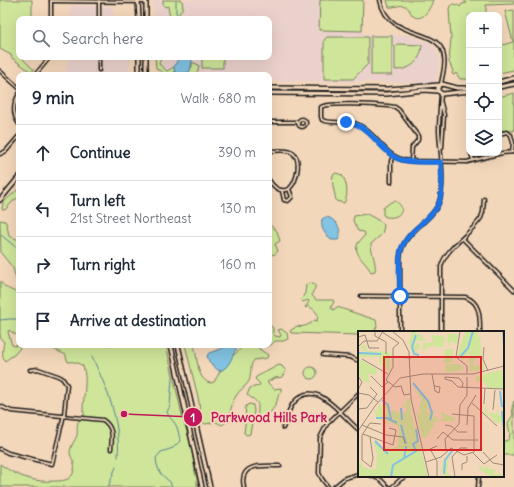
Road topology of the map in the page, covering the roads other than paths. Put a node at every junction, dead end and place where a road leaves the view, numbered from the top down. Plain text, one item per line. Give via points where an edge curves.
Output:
1 (51, 0) edge
2 (380, 0) edge
3 (99, 1) junction
4 (138, 1) edge
5 (146, 1) edge
6 (51, 16) edge
7 (99, 16) edge
8 (138, 16) edge
9 (146, 16) edge
10 (48, 60) edge
11 (99, 60) edge
12 (139, 60) edge
13 (146, 60) edge
14 (99, 70) dead end
15 (0, 71) edge
16 (38, 72) edge
17 (139, 72) edge
18 (146, 72) edge
19 (514, 78) edge
20 (502, 81) edge
21 (514, 84) edge
22 (16, 85) edge
23 (440, 85) junction
24 (446, 85) junction
25 (502, 86) edge
26 (272, 88) edge
27 (466, 88) edge
28 (438, 91) junction
29 (466, 91) edge
30 (272, 93) edge
31 (443, 94) junction
32 (16, 99) edge
33 (16, 120) edge
34 (272, 122) edge
35 (298, 122) junction
36 (502, 133) edge
37 (16, 139) edge
38 (272, 151) edge
39 (513, 152) edge
40 (0, 154) edge
41 (393, 156) junction
42 (472, 156) edge
43 (473, 160) junction
44 (411, 161) junction
45 (441, 162) junction
46 (16, 181) edge
47 (391, 182) dead end
48 (272, 183) edge
49 (290, 189) junction
50 (282, 191) junction
51 (484, 199) dead end
52 (0, 200) edge
53 (462, 238) junction
54 (514, 290) edge
55 (361, 296) dead end
56 (400, 296) junction
57 (441, 296) junction
58 (400, 331) edge
59 (441, 331) edge
60 (480, 331) edge
61 (172, 348) edge
62 (179, 348) edge
63 (323, 355) dead end
64 (358, 361) edge
65 (30, 370) dead end
66 (358, 394) edge
67 (0, 406) edge
68 (340, 412) junction
69 (64, 415) junction
70 (283, 428) dead end
71 (358, 429) edge
72 (0, 448) edge
73 (110, 449) dead end
74 (280, 466) dead end
75 (358, 474) edge
76 (374, 477) edge
77 (405, 477) edge
78 (479, 477) edge
79 (202, 487) edge
80 (210, 487) edge
81 (244, 487) edge
82 (328, 487) edge
83 (334, 487) edge
84 (388, 487) edge
85 (392, 487) edge
86 (478, 487) edge

1 - 3 street
1 - 6 street
2 - 23 street via 384,14 393,23 440,45 445,59
3 - 4 street
3 - 7 street
4 - 5 street
4 - 8 main road
5 - 9 main road
10 - 16 street
11 - 14 street
12 - 17 main road
13 - 18 main road
15 - 22 street
19 - 20 main road
21 - 25 main road
23 - 24 main road
23 - 26 main road via 388,89
23 - 28 main road
24 - 27 main road
24 - 31 main road via 447,90
28 - 30 main road via 387,94
28 - 31 main road
29 - 31 main road
31 - 45 street via 441,102 444,131
32 - 33 street
34 - 35 street
35 - 35 street via 300,127 306,124 303,119
36 - 39 street via 506,132 510,135
37 - 40 street
38 - 49 street via 291,152 297,159 297,176
39 - 43 street
41 - 44 street
41 - 44 street via 358,125 351,122 322,120 321,107 334,105 396,108 418,136 412,147
41 - 47 street
42 - 43 street
43 - 45 street
44 - 45 street
45 - 56 street via 441,194 438,204 407,238 401,249
46 - 52 main road
48 - 50 street
49 - 50 street
49 - 50 street via 292,197 288,201 284,200
51 - 53 street via 481,218
53 - 54 street
53 - 57 street via 443,261
55 - 56 street
56 - 57 street
56 - 58 street
57 - 59 street
57 - 60 street via 465,297 473,302 479,312
61 - 79 main road
62 - 80 main road
63 - 64 street via 350,357
65 - 69 street via 38,369 58,376 65,382 67,385
66 - 68 street
67 - 69 street via 11,410
68 - 70 street via 324,397 308,394 292,404
68 - 71 street
68 - 82 street via 325,427 319,442 319,473
69 - 72 street via 52,464 8,453
69 - 73 street via 103,420 112,431
74 - 81 street via 257,466 247,470
75 - 83 street via 344,478
76 - 84 street
77 - 85 street
78 - 86 street

